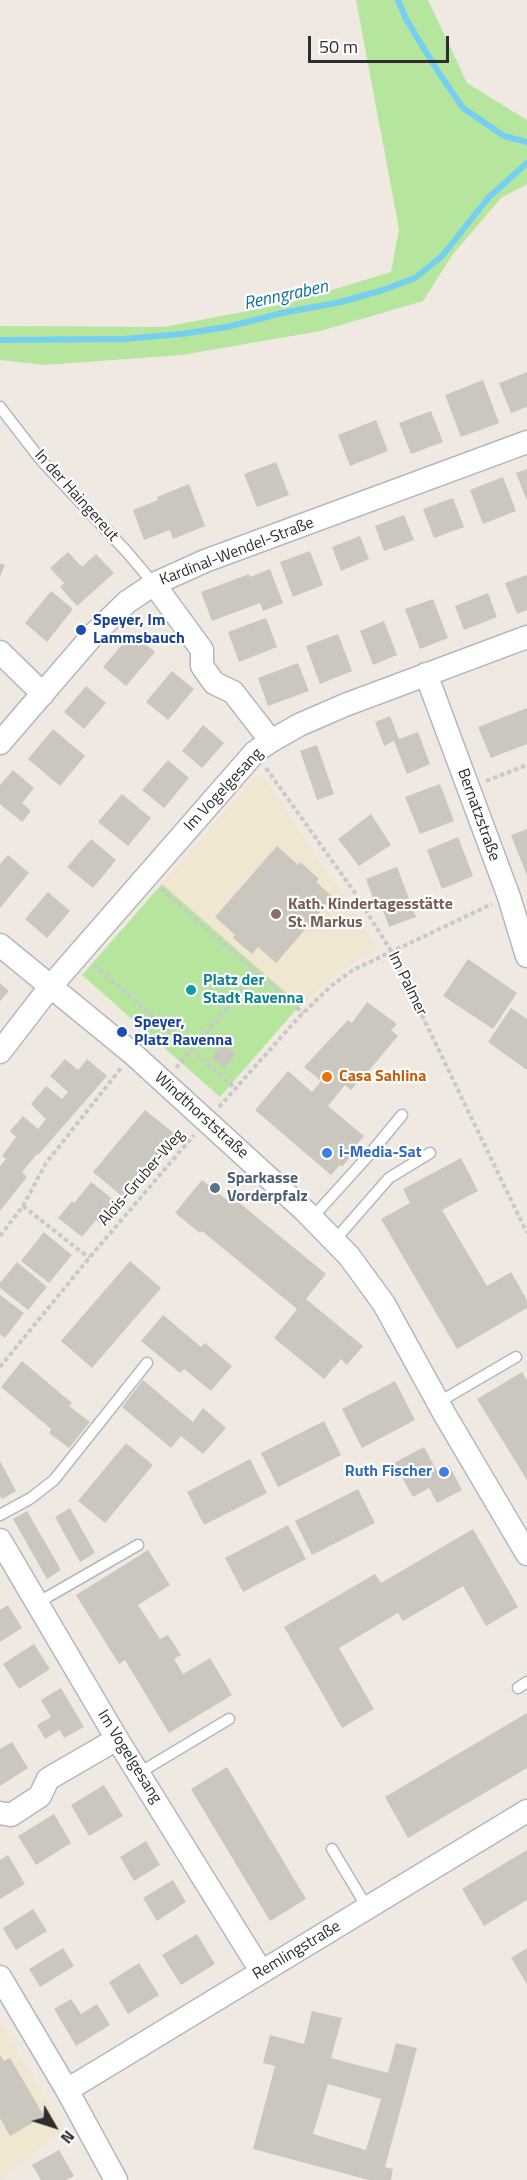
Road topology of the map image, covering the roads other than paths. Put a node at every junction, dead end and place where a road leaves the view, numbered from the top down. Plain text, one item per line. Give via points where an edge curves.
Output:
1 (0, 407) edge
2 (527, 442) edge
3 (154, 584) junction
4 (527, 637) edge
5 (0, 652) edge
6 (426, 674) junction
7 (43, 694) junction
8 (0, 742) edge
9 (263, 747) junction
10 (0, 945) edge
11 (527, 956) edge
12 (50, 987) junction
13 (0, 1052) edge
14 (402, 1115) dead end
15 (430, 1153) dead end
16 (312, 1218) junction
17 (334, 1240) junction
18 (516, 1357) dead end
19 (147, 1363) dead end
20 (439, 1402) junction
21 (0, 1515) edge
22 (0, 1540) edge
23 (138, 1545) dead end
24 (527, 1554) edge
25 (37, 1603) junction
26 (229, 1719) dead end
27 (117, 1739) junction
28 (139, 1773) junction
29 (527, 1811) edge
30 (0, 1813) edge
31 (332, 1849) dead end
32 (368, 1909) junction
33 (261, 1971) junction
34 (0, 1977) edge
35 (67, 2090) junction
36 (116, 2180) edge

1 - 3 lane, In der Haingereut via 41,460
2 - 3 street, Kardinal-Wendel-Straße via 205,561
3 - 7 street, Kardinal-Wendel-Straße via 127,602 93,635
3 - 9 street via 202,650 202,666 214,683 233,692
4 - 6 street, Im Vogelgesang
5 - 7 street
6 - 9 street, Im Vogelgesang via 299,725
6 - 11 street, Bernatzstraße
7 - 8 street, Kardinal-Wendel-Straße
9 - 12 street, Im Vogelgesang
10 - 12 street, Windthorststraße
12 - 13 street, Im Vogelgesang
12 - 16 street, Windthorststraße via 132,1053
14 - 16 lane
15 - 17 lane via 389,1178
16 - 17 street, Windthorststraße
17 - 20 street, Windthorststraße via 384,1304
18 - 20 lane
19 - 21 lane via 54,1480
20 - 24 street, Windthorststraße
22 - 25 street, Im Vogelgesang
23 - 25 lane
25 - 27 street, Im Vogelgesang
26 - 28 lane
27 - 28 street, Im Vogelgesang
27 - 30 street via 48,1779 40,1796 11,1815
28 - 33 street, Im Vogelgesang
29 - 32 street, Remlingstraße
31 - 32 lane
32 - 33 street, Remlingstraße
33 - 35 street, Remlingstraße
34 - 35 street
35 - 36 street

